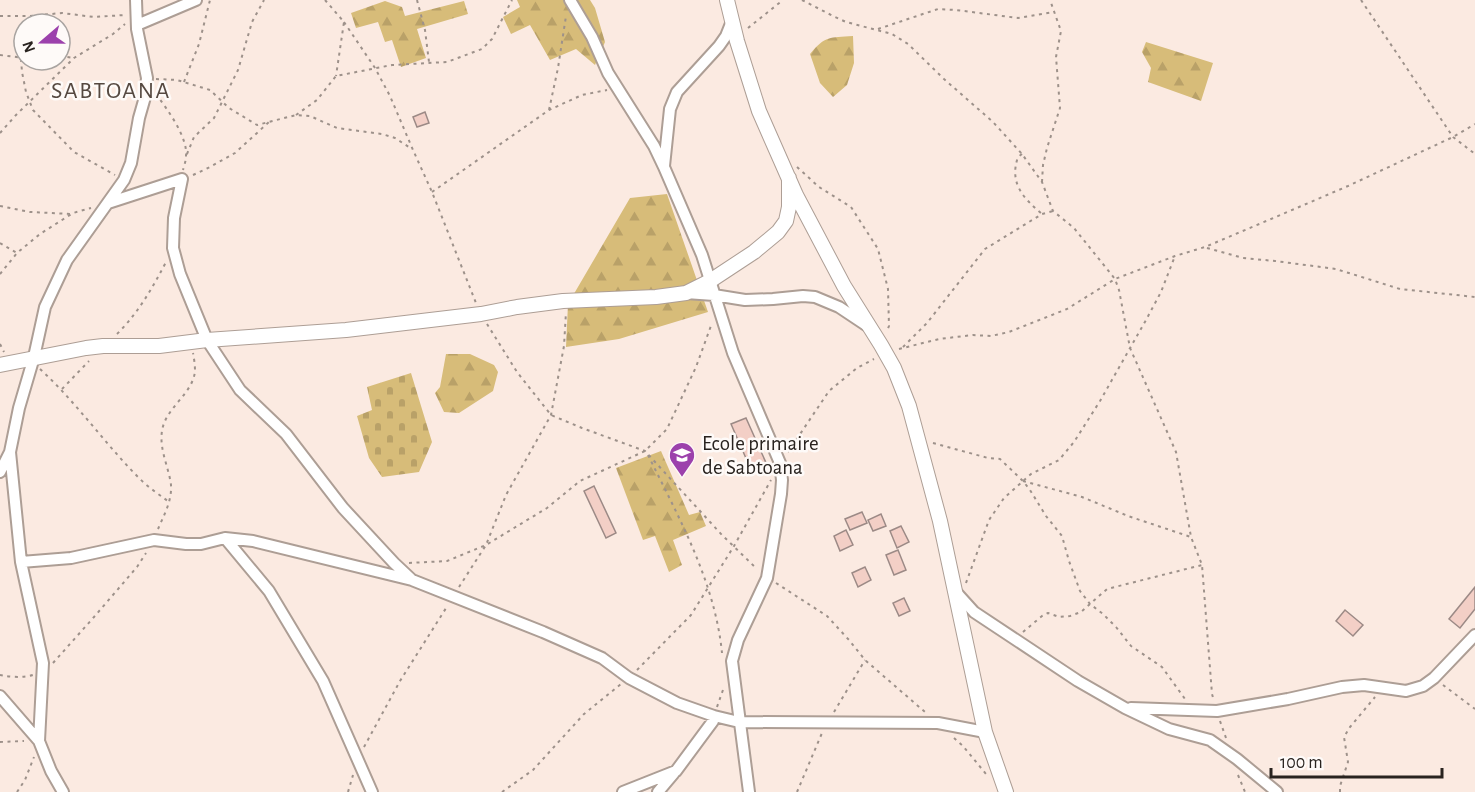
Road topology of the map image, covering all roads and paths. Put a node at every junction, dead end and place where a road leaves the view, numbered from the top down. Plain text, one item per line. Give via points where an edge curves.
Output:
1 (136, 0) edge
2 (196, 0) edge
3 (210, 0) edge
4 (264, 0) edge
5 (326, 0) edge
6 (417, 0) edge
7 (512, 0) edge
8 (727, 0) edge
9 (783, 0) edge
10 (802, 0) edge
11 (1050, 0) edge
12 (1361, 0) edge
13 (568, 5) edge
14 (1055, 12) junction
15 (0, 16) edge
16 (137, 20) junction
17 (732, 21) junction
18 (344, 22) junction
19 (878, 29) junction
20 (735, 35) junction
21 (74, 58) joint
22 (429, 63) junction
23 (375, 68) junction
24 (22, 72) edge
25 (336, 76) junction
26 (147, 80) junction
27 (184, 82) junction
28 (618, 89) junction
29 (222, 101) junction
30 (30, 102) junction
31 (549, 110) junction
32 (296, 115) junction
33 (269, 122) junction
34 (1475, 124) edge
35 (0, 133) edge
36 (1453, 137) junction
37 (412, 150) junction
38 (187, 154) junction
39 (1022, 154) junction
40 (1475, 154) edge
41 (664, 166) junction
42 (793, 172) junction
43 (182, 179) junction
44 (124, 180) junction
45 (1042, 182) junction
46 (432, 192) junction
47 (108, 203) junction
48 (0, 206) edge
49 (1053, 211) junction
50 (1042, 213) junction
51 (71, 214) junction
52 (0, 243) edge
53 (1205, 247) junction
54 (173, 249) junction
55 (17, 253) junction
56 (1175, 256) junction
57 (0, 274) edge
58 (1115, 279) junction
59 (710, 281) junction
60 (686, 293) junction
61 (714, 295) junction
62 (1475, 297) edge
63 (563, 301) junction
64 (719, 306) junction
65 (481, 315) junction
66 (869, 326) junction
67 (207, 340) junction
68 (192, 342) junction
69 (103, 346) junction
70 (1130, 348) junction
71 (883, 349) junction
72 (901, 349) junction
73 (33, 359) junction
74 (0, 365) edge
75 (62, 389) junction
76 (551, 415) junction
77 (918, 439) junction
78 (645, 451) junction
79 (10, 452) junction
80 (780, 463) junction
81 (0, 472) edge
82 (1023, 481) junction
83 (169, 502) junction
84 (1191, 537) junction
85 (225, 538) junction
86 (154, 540) junction
87 (486, 545) junction
88 (734, 546) junction
89 (21, 562) junction
90 (394, 563) junction
91 (1202, 565) junction
92 (767, 578) junction
93 (412, 580) junction
94 (708, 587) junction
95 (959, 594) junction
96 (453, 596) junction
97 (1090, 604) junction
98 (1475, 635) edge
99 (1014, 639) junction
100 (722, 657) dead end
101 (42, 671) junction
102 (0, 675) edge
103 (629, 678) junction
104 (1434, 678) junction
105 (1382, 688) junction
106 (0, 696) edge
107 (1125, 708) junction
108 (1475, 709) edge
109 (1193, 711) junction
110 (1217, 711) junction
111 (714, 716) junction
112 (739, 722) junction
113 (939, 723) junction
114 (985, 732) junction
115 (955, 738) dead end
116 (39, 741) junction
117 (0, 742) edge
118 (1231, 754) junction
119 (358, 760) junction
120 (676, 771) junction
121 (986, 774) dead end
122 (17, 792) edge
123 (63, 792) edge
124 (348, 792) edge
125 (372, 792) edge
126 (502, 792) edge
127 (623, 792) edge
128 (658, 792) edge
129 (749, 792) edge
130 (1006, 792) edge
131 (1277, 792) edge
132 (1340, 792) edge

1 - 16 street
2 - 16 street
3 - 27 path
4 - 29 path
5 - 18 path
6 - 22 path
7 - 22 path via 492,39 482,49 447,62
8 - 17 street
9 - 20 path
10 - 19 path via 846,22
11 - 14 path
12 - 36 path
13 - 28 street via 592,37
13 - 31 path
14 - 19 path via 1018,18 938,9
14 - 45 path via 1061,31 1056,57 1060,108 1047,148
15 - 16 path via 62,13
16 - 21 path
16 - 26 street
17 - 20 street
17 - 41 street via 720,46 677,92 670,109
18 - 23 path
18 - 25 path
19 - 39 path via 908,44
20 - 42 street via 759,111
21 - 30 path
22 - 23 path
23 - 25 path
23 - 37 path
24 - 30 path
25 - 32 path via 317,100
26 - 27 path
26 - 38 path via 183,138
26 - 44 street via 131,163
27 - 29 path via 210,90
28 - 31 path via 582,95
28 - 41 street
29 - 33 path via 257,124
29 - 38 path via 214,118 194,137
30 - 35 path
30 - 44 path via 33,110 74,152
31 - 46 path
32 - 33 path
32 - 37 path via 310,116 337,128 382,134
33 - 43 path via 235,153
34 - 36 path
36 - 40 path
36 - 53 path
37 - 46 path
38 - 43 path
39 - 45 path
39 - 50 path via 1015,165 1015,178 1024,198
41 - 59 street
42 - 59 street via 786,221 778,232
42 - 66 street via 796,195
42 - 71 path via 851,207 878,249 888,289 890,326
43 - 47 street
43 - 54 street
44 - 47 street
45 - 49 path
46 - 65 path
47 - 51 path
47 - 73 street via 67,260 45,307
48 - 51 path
49 - 50 path
49 - 58 path via 1074,228
50 - 72 path via 985,249 927,323
51 - 55 path
52 - 55 path
53 - 56 path
53 - 62 path via 1243,258 1336,269 1400,289
54 - 67 street
54 - 69 path via 150,293 127,324
55 - 57 path
56 - 58 path
56 - 70 path via 1161,292
58 - 70 path
58 - 72 path via 1067,309 1009,332 939,339
59 - 60 street
59 - 61 street
60 - 61 street
60 - 63 street
61 - 64 street
61 - 66 street via 754,300 815,297
63 - 65 street
63 - 76 path via 567,307 564,346
64 - 78 path via 667,429
64 - 80 street via 733,353
65 - 67 street
65 - 76 path
66 - 71 street
67 - 68 street
67 - 90 street via 240,390 286,434 343,508
68 - 69 street
68 - 83 path via 195,373 162,429 171,487
69 - 73 street
69 - 75 path
70 - 82 path via 1074,442 1059,460
70 - 84 path via 1176,452
71 - 72 path
71 - 77 street via 909,406
71 - 80 path via 829,391
73 - 74 street
73 - 75 path
73 - 79 street
75 - 83 path via 142,481
76 - 78 path
76 - 87 path via 506,495
77 - 82 path via 1000,459
77 - 95 street
78 - 87 path via 580,481 547,508
78 - 88 path
78 - 94 path via 693,546
79 - 81 street
79 - 89 street
80 - 88 path
80 - 92 street via 781,494
82 - 84 path via 1082,497
82 - 95 path via 1004,498 989,520
82 - 97 path via 1062,536 1080,591
83 - 86 path
84 - 91 path
85 - 86 street via 201,544
85 - 93 street via 253,541
85 - 119 street via 269,591 323,681
86 - 89 street via 71,558
86 - 101 path via 130,576
87 - 90 path via 447,561
87 - 96 path
88 - 92 path
88 - 94 path
89 - 101 street
90 - 93 street
91 - 97 path via 1107,589
91 - 110 path via 1212,694
92 - 112 street via 732,661
92 - 113 path via 827,616 865,660
93 - 96 street
94 - 100 path
94 - 103 path via 691,615
95 - 99 street via 974,612
95 - 114 street
96 - 103 street via 602,658
96 - 119 path via 400,681
97 - 99 path via 1070,616 1048,613
97 - 109 path via 1131,646 1162,667
98 - 104 street
99 - 107 street
101 - 102 path via 27,676
101 - 116 street
103 - 111 street via 677,703
103 - 126 path via 584,714 533,770
104 - 105 street via 1406,691
104 - 108 path
105 - 110 street via 1342,687
105 - 132 path via 1344,737 1348,762
106 - 116 street
107 - 109 street
107 - 118 street via 1169,729 1210,740
109 - 110 street
110 - 118 path
111 - 112 street
111 - 120 street
112 - 113 street
112 - 129 street
113 - 114 street
114 - 130 street
115 - 121 path
116 - 117 path
116 - 122 path
116 - 123 street
118 - 131 street
119 - 124 path
119 - 125 street
120 - 127 street
120 - 128 street

